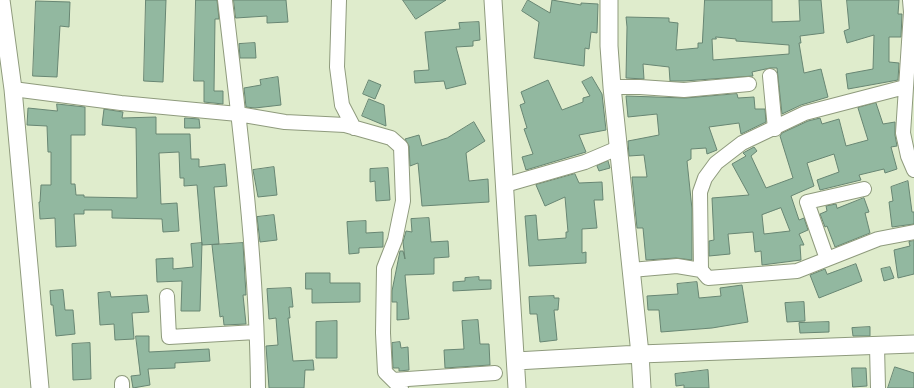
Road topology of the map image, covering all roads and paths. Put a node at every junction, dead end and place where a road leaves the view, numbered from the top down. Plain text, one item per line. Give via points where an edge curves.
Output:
1 (1, 0) edge
2 (225, 0) edge
3 (339, 0) edge
4 (493, 0) edge
5 (609, 0) edge
6 (910, 0) edge
7 (770, 76) dead end
8 (749, 84) dead end
9 (612, 87) junction
10 (905, 87) junction
11 (13, 89) junction
12 (238, 114) junction
13 (354, 128) junction
14 (775, 129) junction
15 (618, 148) junction
16 (911, 153) edge
17 (914, 170) edge
18 (505, 185) junction
19 (864, 189) dead end
20 (914, 232) edge
21 (827, 259) junction
22 (631, 270) junction
23 (701, 270) junction
24 (167, 296) dead end
25 (256, 332) junction
26 (914, 344) edge
27 (877, 346) junction
28 (640, 354) junction
29 (516, 361) junction
30 (495, 373) dead end
31 (397, 384) edge
32 (40, 388) edge
33 (258, 388) edge
34 (517, 388) edge
35 (642, 388) edge
36 (878, 388) edge

1 - 11 street
2 - 12 street
3 - 13 street via 337,67 342,105
4 - 18 street
5 - 9 street
6 - 10 street
7 - 14 street
8 - 9 street via 684,90
9 - 15 street
10 - 14 street via 805,113
10 - 16 street via 903,133
11 - 12 street
11 - 32 street
12 - 13 street via 285,122 345,125
12 - 25 street
13 - 31 street via 391,138 401,147 403,201 395,240 384,268 385,372
14 - 23 street via 742,143 716,163 705,178 700,192
15 - 18 street via 585,162
15 - 22 street
16 - 17 street
18 - 29 street
19 - 21 street via 807,202
20 - 21 street via 878,239
21 - 23 street via 797,271 755,275 708,278
22 - 23 street via 677,266
22 - 28 street
24 - 25 street via 169,337
25 - 33 street
26 - 27 street
27 - 28 street
27 - 36 street
28 - 29 street
28 - 35 street
29 - 34 street
30 - 31 street

